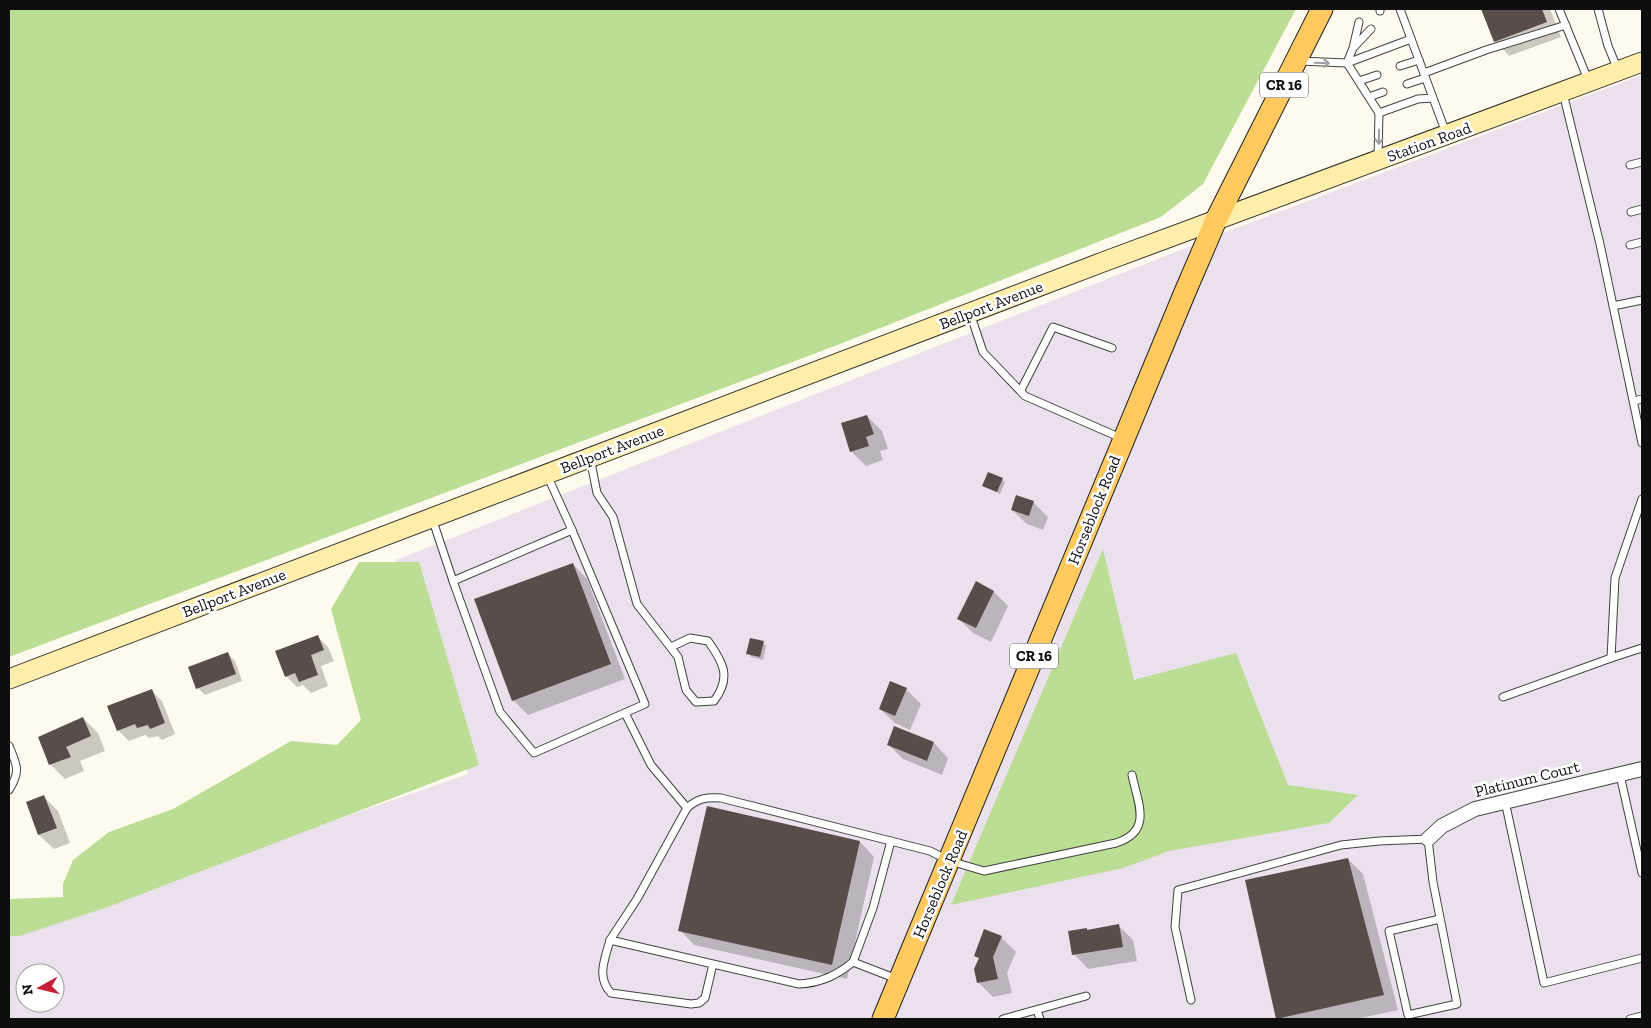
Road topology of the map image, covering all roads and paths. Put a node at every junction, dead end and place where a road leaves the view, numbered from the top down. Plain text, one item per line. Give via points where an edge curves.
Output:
1 (1322, 9) edge
2 (1400, 9) edge
3 (1559, 9) edge
4 (1598, 9) edge
5 (1359, 22) dead end
6 (1566, 25) junction
7 (1371, 28) dead end
8 (1411, 38) junction
9 (1353, 48) junction
10 (1419, 60) junction
11 (1296, 61) junction
12 (1642, 62) edge
13 (1347, 63) junction
14 (1400, 66) dead end
15 (1618, 71) junction
16 (1377, 74) dead end
17 (1424, 76) junction
18 (1359, 81) junction
19 (1589, 82) junction
20 (1407, 84) dead end
21 (1383, 92) dead end
22 (1563, 92) junction
23 (1369, 97) junction
24 (1432, 98) junction
25 (1379, 113) junction
26 (1446, 135) junction
27 (1377, 161) junction
28 (1642, 162) edge
29 (1630, 165) dead end
30 (1642, 210) edge
31 (1632, 212) dead end
32 (1216, 220) junction
33 (1642, 242) edge
34 (1630, 245) dead end
35 (1642, 300) edge
36 (1614, 306) junction
37 (970, 313) junction
38 (1112, 348) dead end
39 (1021, 390) junction
40 (1642, 399) edge
41 (1634, 401) junction
42 (1124, 439) junction
43 (1642, 443) edge
44 (590, 457) junction
45 (547, 475) junction
46 (1642, 499) edge
47 (1639, 517) edge
48 (432, 518) junction
49 (572, 530) junction
50 (453, 581) junction
51 (670, 647) junction
52 (1642, 648) edge
53 (1611, 658) junction
54 (9, 679) edge
55 (1502, 696) dead end
56 (625, 713) junction
57 (9, 746) edge
58 (1642, 769) edge
59 (1132, 775) dead end
60 (1620, 775) junction
61 (9, 790) edge
62 (1504, 802) junction
63 (687, 808) junction
64 (1428, 838) junction
65 (891, 841) junction
66 (950, 861) junction
67 (1642, 873) edge
68 (1440, 919) junction
69 (610, 940) junction
70 (1642, 958) edge
71 (853, 962) junction
72 (713, 964) junction
73 (900, 980) junction
74 (1086, 996) dead end
75 (1191, 1000) dead end
76 (1037, 1010) junction
77 (1642, 1016) edge
78 (884, 1019) edge
79 (1003, 1019) edge
80 (1040, 1019) edge
81 (1630, 1019) edge

1 - 11 main road, Horseblock Road / CR 16
2 - 8 lane
3 - 6 lane
4 - 15 lane
5 - 9 lane
6 - 17 lane via 1486,50
6 - 19 lane
7 - 9 lane
8 - 10 lane
8 - 13 lane
9 - 13 lane
10 - 14 lane
10 - 17 lane
11 -> 13 lane
11 - 32 main road, Horseblock Road / CR 16
12 - 15 main road, Station Road
13 - 18 lane
15 - 19 main road, Station Road
16 - 18 lane
17 - 20 lane
17 - 24 lane
18 - 23 lane
19 - 22 main road, Station Road
21 - 23 lane
22 - 26 main road, Station Road
22 - 36 lane
23 - 25 lane
24 - 25 lane via 1418,98
24 - 26 lane
25 -> 27 lane
26 - 27 main road, Station Road
27 - 32 main road, Station Road
28 - 29 lane
30 - 31 lane
32 - 37 main road, Bellport Avenue
32 - 42 main road, Horseblock Road / CR 16
33 - 34 lane
35 - 36 lane
36 - 41 lane
37 - 39 lane via 983,352
37 - 44 main road, Bellport Avenue
38 - 39 lane via 1052,327
39 - 42 lane via 1025,396
40 - 41 lane
41 - 43 lane
42 - 66 main road, Horseblock Road / CR 16
44 - 45 main road, Bellport Avenue
44 - 51 lane via 597,493 613,518 637,604
45 - 48 main road, Bellport Avenue
45 - 49 lane
46 - 47 lane
47 - 53 lane via 1615,578
48 - 50 lane
48 - 54 main road, Bellport Avenue
49 - 50 lane
49 - 56 lane via 644,704
50 - 56 lane via 500,712 534,753
51 - 51 lane via 678,657 686,690 696,702 714,701 721,692 724,677 722,660 708,641 690,638
52 - 53 lane
53 - 55 lane
56 - 63 lane via 651,766
57 - 61 lane via 17,777
58 - 60 street, Platinum Court
59 - 66 lane via 1140,821 1129,839 984,871
60 - 62 street, Platinum Court
60 - 67 lane
62 - 64 street, Platinum Court via 1460,816
62 - 70 lane via 1544,983
63 - 65 lane via 706,797 721,798
63 - 69 lane via 637,899
64 - 68 lane
64 - 75 lane via 1341,845 1178,890 1174,927
65 - 66 lane via 930,851
65 - 71 lane via 873,908
66 - 73 main road, Horseblock Road / CR 16
68 - 68 lane via 1457,1004 1408,1015 1389,931
69 - 72 lane
69 - 72 lane via 602,976 604,986 611,993 698,1003 705,998
71 - 72 lane via 838,974 800,984
71 - 73 lane
73 - 78 main road, Horseblock Road / CR 16
74 - 76 lane
76 - 79 lane
76 - 80 lane
77 - 81 lane

